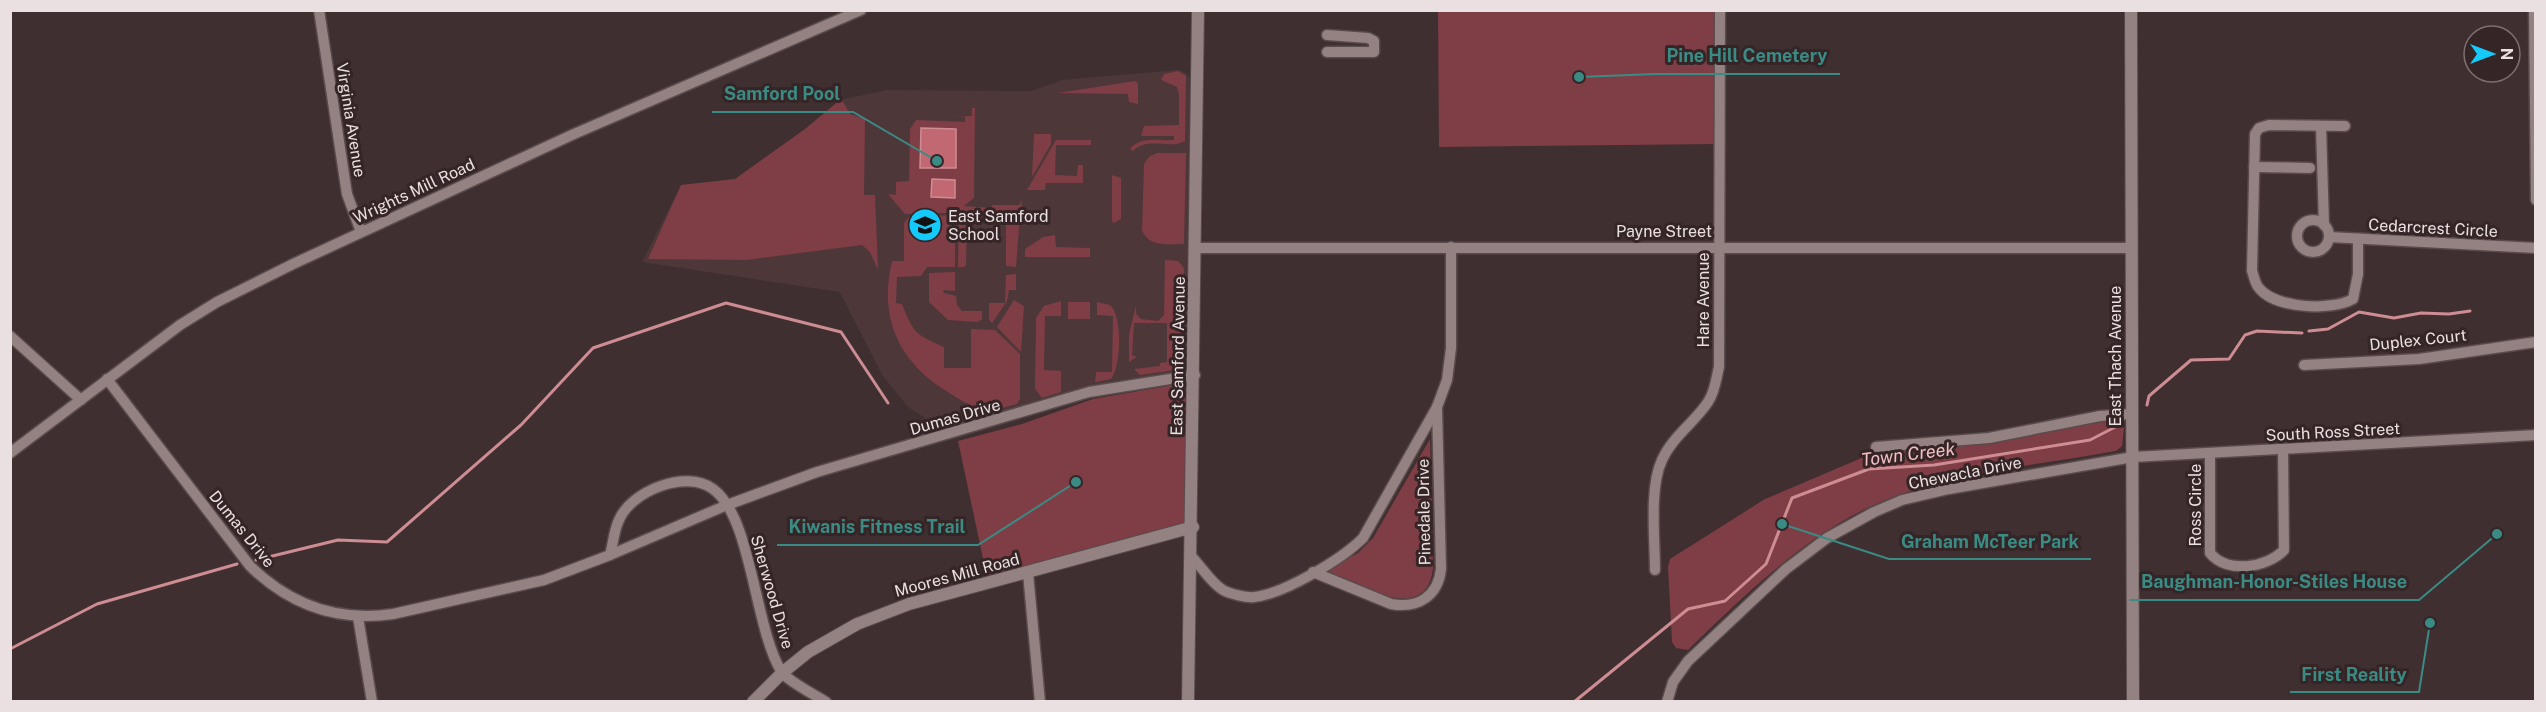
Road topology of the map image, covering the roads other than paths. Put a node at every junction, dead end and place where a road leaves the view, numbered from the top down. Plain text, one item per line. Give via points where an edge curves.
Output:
1 (319, 10) edge
2 (1198, 10) edge
3 (1720, 10) edge
4 (2131, 10) edge
5 (2534, 10) edge
6 (857, 11) edge
7 (1327, 35) dead end
8 (1327, 52) dead end
9 (2345, 126) dead end
10 (2321, 127) junction
11 (2254, 167) junction
12 (2310, 168) dead end
13 (2535, 200) edge
14 (2324, 225) junction
15 (361, 232) junction
16 (2329, 237) junction
17 (2358, 239) junction
18 (1718, 246) junction
19 (1451, 247) junction
20 (1196, 248) junction
21 (2132, 248) junction
22 (2535, 248) edge
23 (10, 336) edge
24 (2535, 342) edge
25 (2304, 365) dead end
26 (1195, 375) junction
27 (107, 378) junction
28 (81, 400) junction
29 (1437, 407) junction
30 (2131, 414) junction
31 (2535, 435) edge
32 (1876, 447) dead end
33 (2283, 450) junction
34 (10, 453) edge
35 (2210, 453) junction
36 (2133, 457) junction
37 (727, 505) junction
38 (1192, 527) junction
39 (610, 555) junction
40 (1191, 556) junction
41 (1655, 570) dead end
42 (1313, 572) junction
43 (1028, 573) junction
44 (358, 617) junction
45 (782, 673) junction
46 (372, 702) edge
47 (753, 702) edge
48 (826, 702) edge
49 (1040, 702) edge
50 (1188, 702) edge
51 (1667, 702) edge
52 (2133, 702) edge

1 - 15 street, Virginia Avenue via 347,194
2 - 20 street, East Samford Avenue
3 - 18 street, Hare Avenue
4 - 21 street, East Thach Avenue
5 - 13 street
6 - 15 street, Wrights Mill Road
7 - 8 street via 1368,38 1376,46 1374,52
9 - 10 street
10 - 11 street via 2259,128 2255,134
10 - 14 street
11 - 12 street
11 - 17 street via 2252,271 2259,288 2274,299 2291,305 2342,305 2353,298
14 - 16 street
14 - 16 street via 2317,220 2306,221 2299,229 2298,239 2303,248 2317,251
15 - 27 street, Wrights Mill Road via 217,302
16 - 17 street, Cedarcrest Circle
17 - 22 street, Cedarcrest Circle
18 - 19 street, Payne Street
18 - 21 street, Payne Street
18 - 41 street, Hare Avenue via 1719,367 1707,403 1661,460 1656,483
19 - 20 street, Payne Street
19 - 29 street, Pinedale Drive via 1452,348 1447,380
20 - 26 street, East Samford Avenue
21 - 30 street, East Thach Avenue
23 - 28 street
24 - 25 street, Duplex Court via 2419,359
26 - 37 street, Dumas Drive via 1089,392 817,472
26 - 38 street, East Samford Avenue
27 - 28 street, Wrights Mill Road
27 - 44 street, Dumas Drive via 234,548 264,580 318,610
28 - 34 street, Wrights Mill Road
29 - 42 street, Pinedale Drive via 1363,538 1354,548
29 - 42 street, Pinedale Drive via 1441,568 1434,591 1426,600 1403,607
30 - 32 street via 1957,442
30 - 36 street, East Thach Avenue
31 - 33 street, South Ross Street
33 - 35 street, South Ross Street
33 - 35 street, Ross Circle via 2284,550 2264,564 2228,566 2217,562 2210,553
35 - 36 street, South Ross Street
36 - 51 street, Chewacla Drive via 1949,489 1902,500 1874,512 1827,538 1786,568 1688,661 1673,682
36 - 52 street, East Thach Avenue
37 - 39 street, Dumas Drive
37 - 39 street via 713,489 702,484 668,482 646,492 619,518
37 - 45 street, Sherwood Drive via 740,533 767,639
38 - 40 street, East Samford Avenue
38 - 43 street, Moores Mill Road
39 - 44 street, Dumas Drive via 520,587 393,614
40 - 42 street, Pinedale Drive via 1223,590 1251,598 1278,590
40 - 50 street, East Samford Avenue
43 - 45 street, Moores Mill Road via 909,604 857,624 808,652
43 - 49 street
44 - 46 street
45 - 47 street, Moores Mill Road
45 - 48 street, Sherwood Drive

